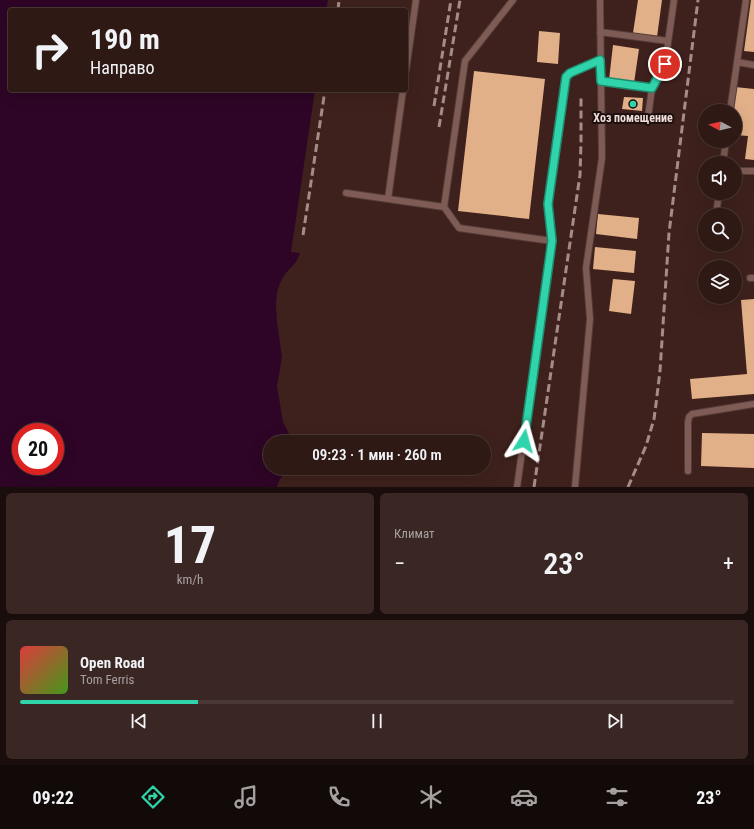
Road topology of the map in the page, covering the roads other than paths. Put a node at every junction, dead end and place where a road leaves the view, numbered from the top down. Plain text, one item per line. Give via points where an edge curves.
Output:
1 (416, 0) edge
2 (513, 0) edge
3 (600, 0) edge
4 (674, 0) edge
5 (746, 0) edge
6 (600, 32) junction
7 (668, 41) junction
8 (408, 56) edge
9 (600, 60) junction
10 (737, 62) junction
11 (754, 65) edge
12 (601, 81) junction
13 (652, 88) junction
14 (403, 92) edge
15 (731, 104) edge
16 (648, 117) dead end
17 (742, 171) edge
18 (754, 171) edge
19 (346, 194) dead end
20 (388, 199) junction
21 (444, 207) junction
22 (552, 241) junction
23 (754, 404) edge
24 (688, 471) dead end
25 (517, 487) edge
26 (575, 487) edge

1 - 8 lane
2 - 21 lane via 465,61
3 - 6 lane
4 - 7 lane
5 - 10 lane
6 - 7 lane
6 - 9 lane
7 - 13 lane via 665,64
9 - 12 lane
9 - 22 lane via 566,77 548,204
10 - 11 lane
10 - 15 lane
12 - 13 lane
12 - 26 lane via 602,158 586,268 590,319
13 - 16 lane
14 - 20 lane
17 - 18 lane
19 - 20 lane
20 - 21 lane
21 - 22 lane via 459,228
22 - 25 lane
23 - 24 lane via 696,413 689,417

